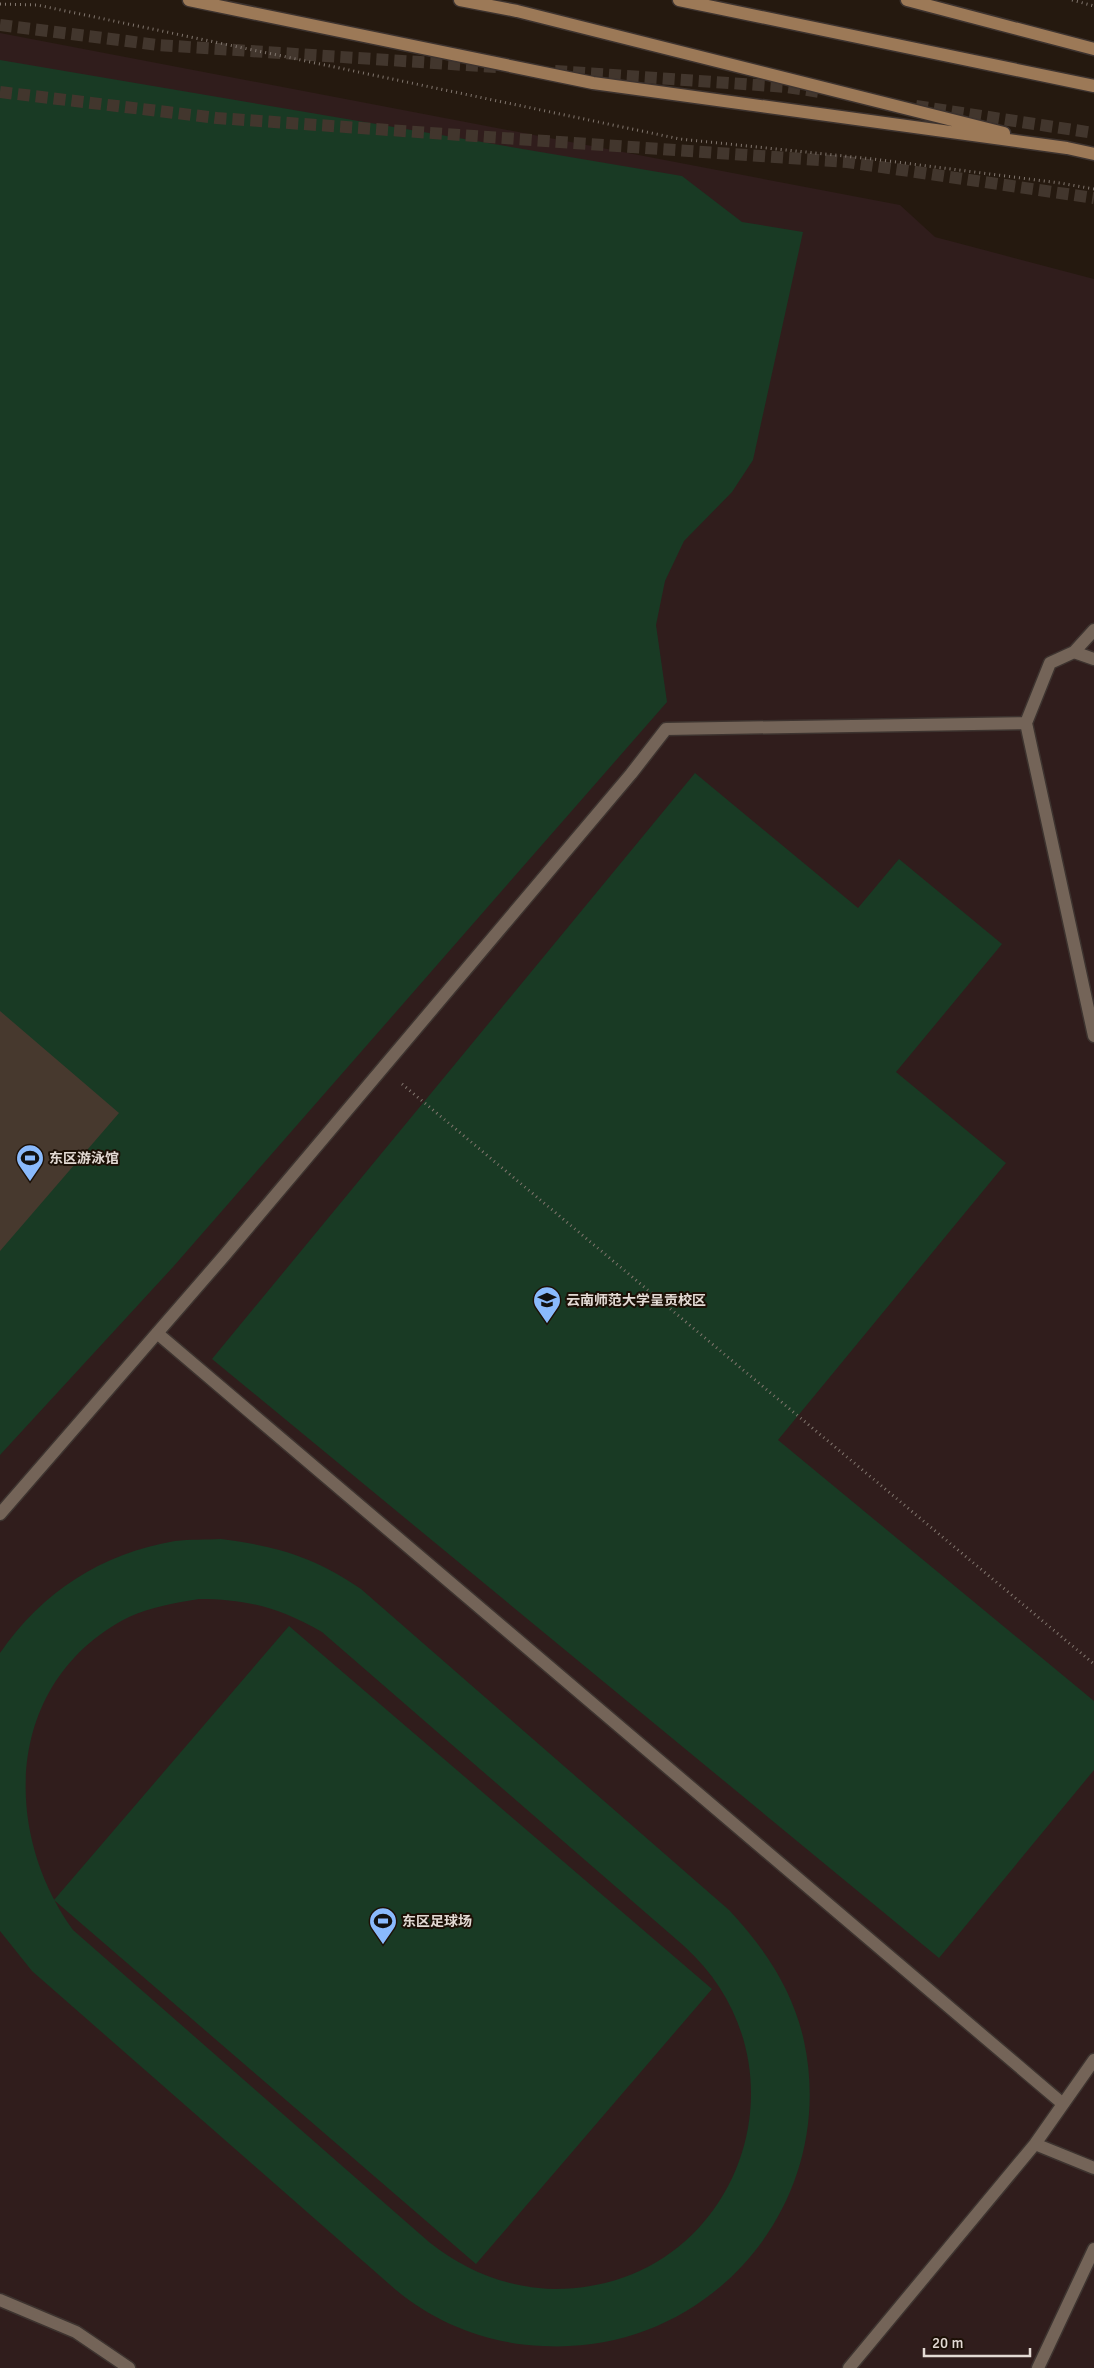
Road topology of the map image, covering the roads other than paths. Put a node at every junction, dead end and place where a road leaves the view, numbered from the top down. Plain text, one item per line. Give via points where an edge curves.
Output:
1 (189, 0) edge
2 (460, 0) edge
3 (679, 0) edge
4 (907, 0) edge
5 (1094, 49) edge
6 (1094, 86) edge
7 (1067, 148) junction
8 (1094, 154) edge
9 (1094, 630) edge
10 (1074, 652) junction
11 (1094, 659) edge
12 (1026, 723) junction
13 (1094, 1036) edge
14 (157, 1333) junction
15 (0, 1514) edge
16 (1094, 2060) edge
17 (1063, 2104) junction
18 (1034, 2144) junction
19 (1094, 2168) edge
20 (1094, 2249) edge
21 (0, 2300) edge
22 (129, 2368) edge
23 (849, 2368) edge
24 (1038, 2368) edge

1 - 7 main road via 593,83
2 - 7 main road via 517,11
3 - 6 main road
4 - 5 main road
7 - 8 main road
9 - 10 street
10 - 11 street
10 - 12 street via 1050,663
12 - 13 street
12 - 14 street via 666,729
14 - 15 street
14 - 17 street
16 - 17 street
17 - 18 street
18 - 19 street
18 - 23 street
20 - 24 street
21 - 22 street via 76,2332

